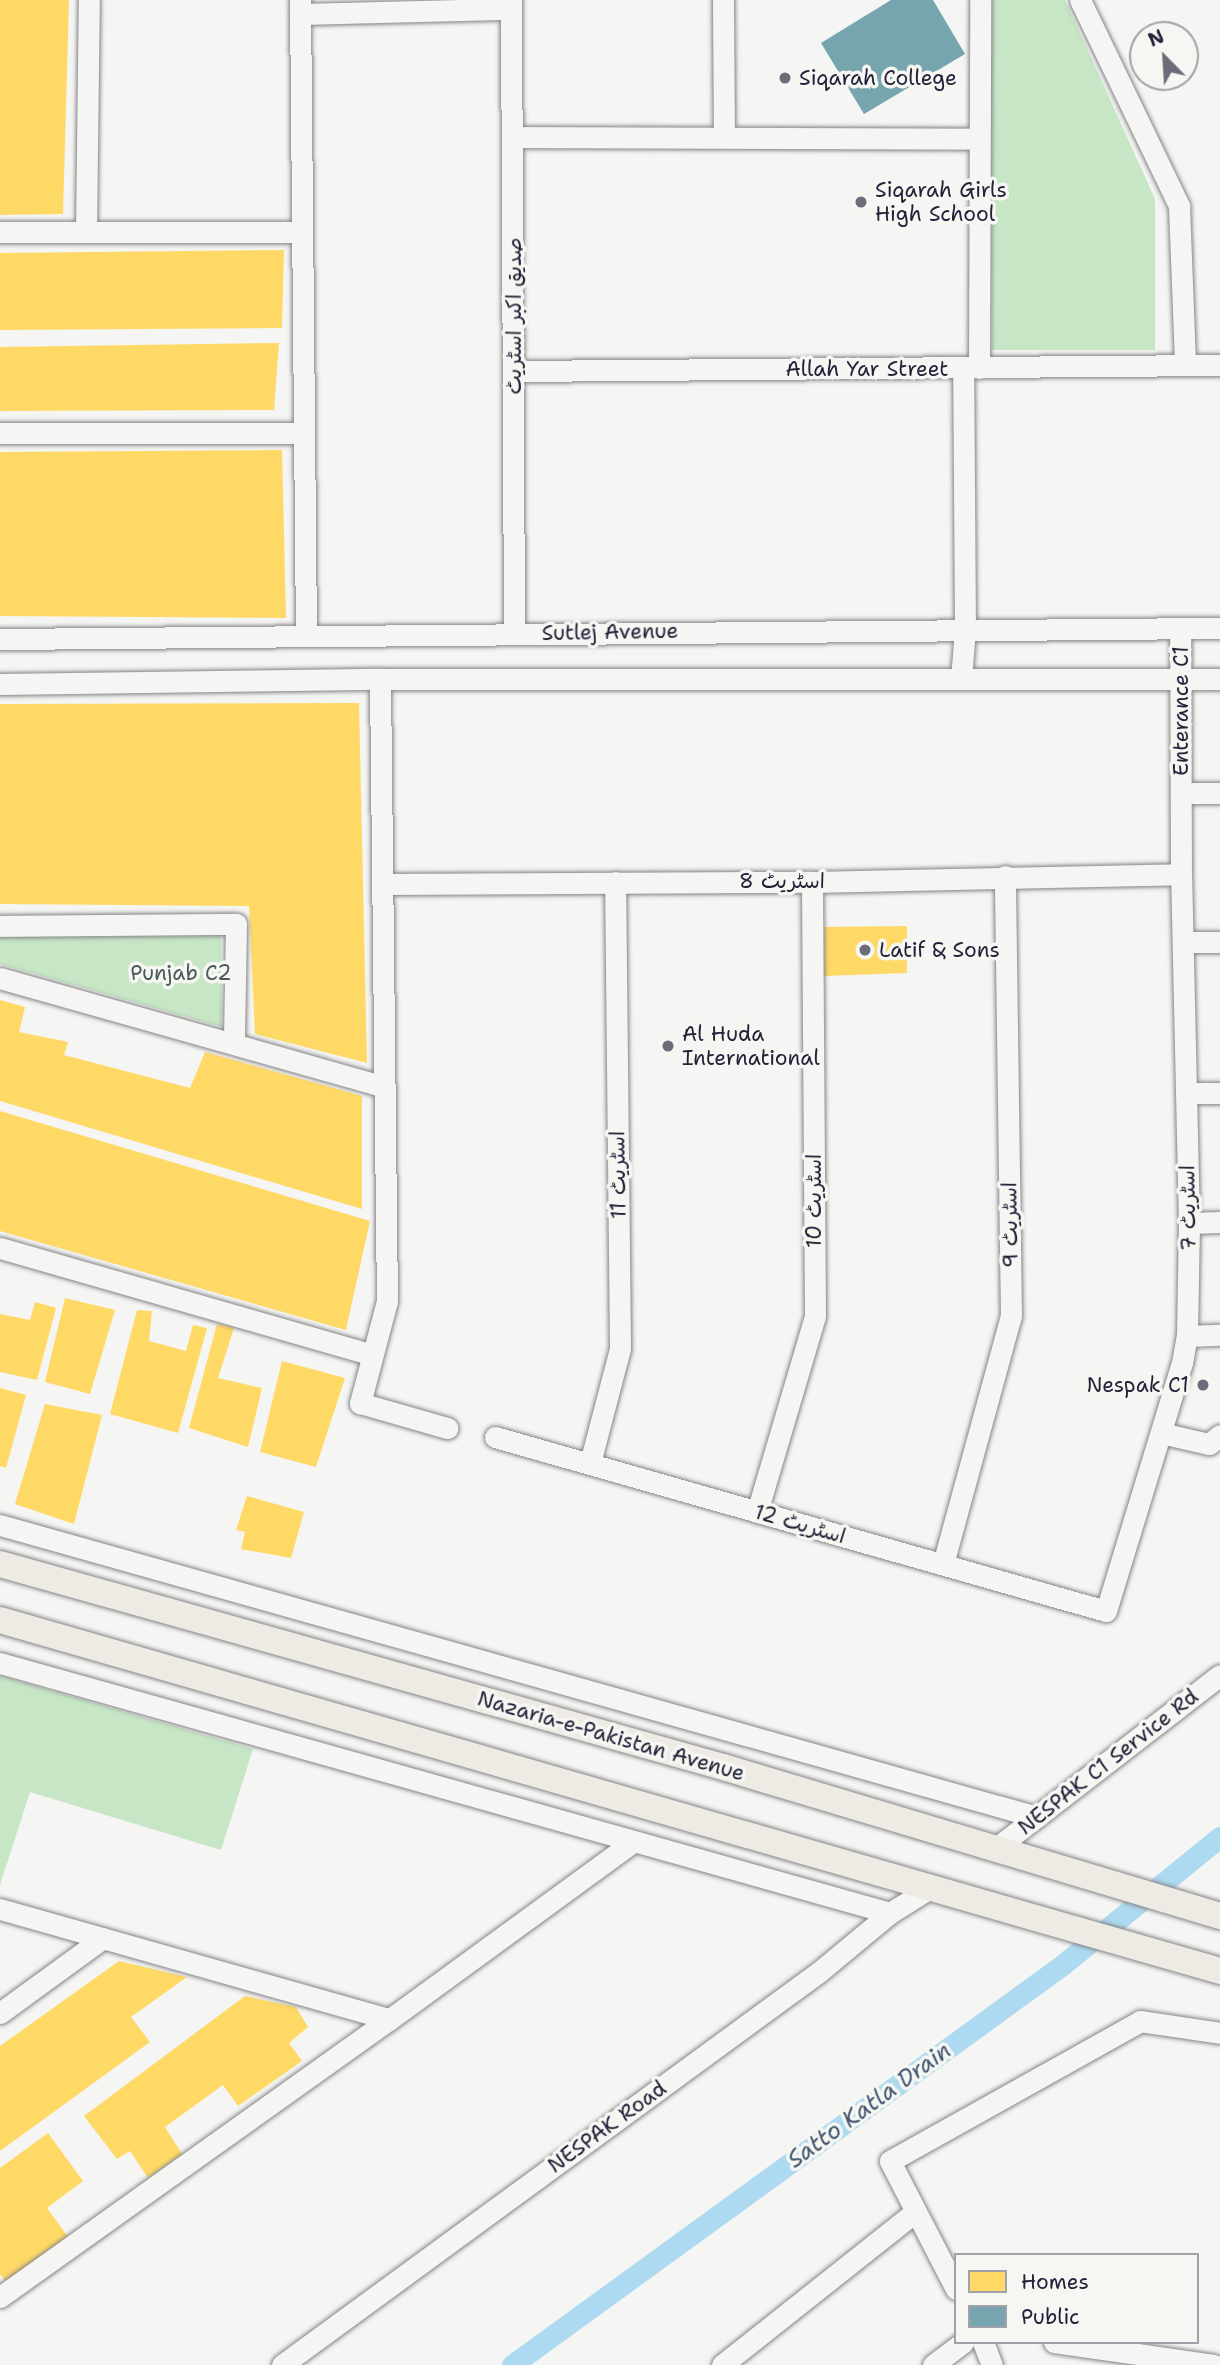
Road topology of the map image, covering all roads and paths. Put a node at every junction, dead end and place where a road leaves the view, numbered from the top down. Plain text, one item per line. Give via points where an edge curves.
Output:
1 (89, 0) edge
2 (723, 0) edge
3 (980, 0) edge
4 (1080, 0) edge
5 (511, 5) edge
6 (300, 7) edge
7 (513, 137) junction
8 (724, 138) junction
9 (979, 139) junction
10 (0, 232) edge
11 (86, 232) junction
12 (302, 232) junction
13 (1185, 365) junction
14 (1220, 365) edge
15 (971, 368) junction
16 (514, 371) junction
17 (0, 433) edge
18 (302, 433) junction
19 (1180, 628) junction
20 (1220, 628) edge
21 (965, 629) junction
22 (514, 633) junction
23 (306, 635) junction
24 (0, 639) edge
25 (961, 679) junction
26 (1181, 679) junction
27 (380, 680) junction
28 (1220, 680) edge
29 (0, 684) edge
30 (1182, 793) junction
31 (1220, 793) edge
32 (1181, 874) junction
33 (1005, 876) junction
34 (615, 882) junction
35 (812, 882) junction
36 (382, 884) junction
37 (0, 926) edge
38 (1183, 942) junction
39 (1220, 942) edge
40 (0, 978) edge
41 (234, 1042) junction
42 (384, 1087) junction
43 (1186, 1093) junction
44 (1220, 1093) edge
45 (1220, 1222) edge
46 (1189, 1223) junction
47 (0, 1248) edge
48 (1220, 1335) edge
49 (1187, 1336) junction
50 (372, 1355) junction
51 (447, 1428) dead end
52 (1161, 1433) junction
53 (1220, 1435) edge
54 (495, 1437) dead end
55 (590, 1463) junction
56 (757, 1512) junction
57 (0, 1525) edge
58 (0, 1564) edge
59 (943, 1564) junction
60 (1106, 1611) joint
61 (0, 1620) edge
62 (0, 1663) edge
63 (1220, 1675) edge
64 (1037, 1817) junction
65 (631, 1843) junction
66 (995, 1849) junction
67 (930, 1888) junction
68 (0, 1909) edge
69 (890, 1913) junction
70 (1220, 1916) edge
71 (103, 1938) junction
72 (1220, 1971) edge
73 (0, 2013) edge
74 (390, 2019) junction
75 (1220, 2033) edge
76 (915, 2212) junction
77 (954, 2285) edge
78 (0, 2297) edge
79 (960, 2344) edge
80 (984, 2344) edge
81 (1067, 2344) edge
82 (282, 2365) edge
83 (722, 2365) edge
84 (933, 2365) edge
85 (992, 2365) edge
86 (1208, 2365) edge

1 - 11 street
2 - 8 street
3 - 9 street
4 - 13 street via 1179,205
5 - 6 street
5 - 7 street, صدیق اکبر اسٹریٹ
6 - 12 street
7 - 8 street
7 - 16 street, صدیق اکبر اسٹریٹ
8 - 9 street
9 - 15 street
10 - 11 street
11 - 12 street
12 - 18 street
13 - 14 street, Allah Yar Street
13 - 15 street, Allah Yar Street
15 - 16 street, Allah Yar Street
15 - 21 street
16 - 22 street, صدیق اکبر اسٹریٹ
17 - 18 street
18 - 23 street
19 - 20 street, Sutlej Avenue
19 - 21 street, Sutlej Avenue
19 - 26 street, Enterance C1
21 - 22 street, Sutlej Avenue
21 - 25 street
22 - 23 street, Sutlej Avenue
23 - 24 street, Sutlej Avenue
25 - 26 street
25 - 27 street
26 - 28 street
26 - 30 street, Enterance C1
27 - 29 street
27 - 36 street
30 - 31 street
30 - 32 street, اسٹریٹ 7
32 - 33 street, اسٹریٹ 8
32 - 38 street, اسٹریٹ 7
33 - 35 street, اسٹریٹ 8
33 - 59 street, اسٹریٹ 9 via 1011,1316
34 - 35 street, اسٹریٹ 8
34 - 36 street, اسٹریٹ 8
34 - 55 street, اسٹریٹ 11 via 620,1349
35 - 56 street, اسٹریٹ 10 via 815,1315
36 - 42 street
37 - 41 street via 236,924
38 - 39 street
38 - 43 street, اسٹریٹ 7
40 - 41 street
41 - 42 street
42 - 50 street via 387,1301
43 - 44 street
43 - 46 street, اسٹریٹ 7
45 - 46 street
46 - 49 street, اسٹریٹ 7
47 - 50 street
48 - 49 street
49 - 52 street, اسٹریٹ 7
50 - 51 street via 360,1404
52 - 53 street via 1209,1444
52 - 60 street, اسٹریٹ 7
54 - 55 street, اسٹریٹ 12
55 - 56 street, اسٹریٹ 12
56 - 59 street, اسٹریٹ 12
57 - 64 street
58 - 66 main road, Nazaria-e-Pakistan Avenue via 723,1767
59 - 60 street, اسٹریٹ 12
61 - 67 main road
62 - 65 street
63 - 64 street, NESPAK C1 Service Rd
64 - 66 street, NESPAK C1 Service Rd
65 - 69 street
65 - 74 street
66 - 70 main road, Nazaria-e-Pakistan Avenue
67 - 69 street, NESPAK Road
67 - 72 main road
68 - 71 street
69 - 82 street, NESPAK Road via 819,1972
71 - 73 street
71 - 74 street
74 - 78 street
75 - 76 street via 1140,2021 890,2161
76 - 77 street
76 - 83 street
79 - 84 street
80 - 85 street
81 - 86 street

